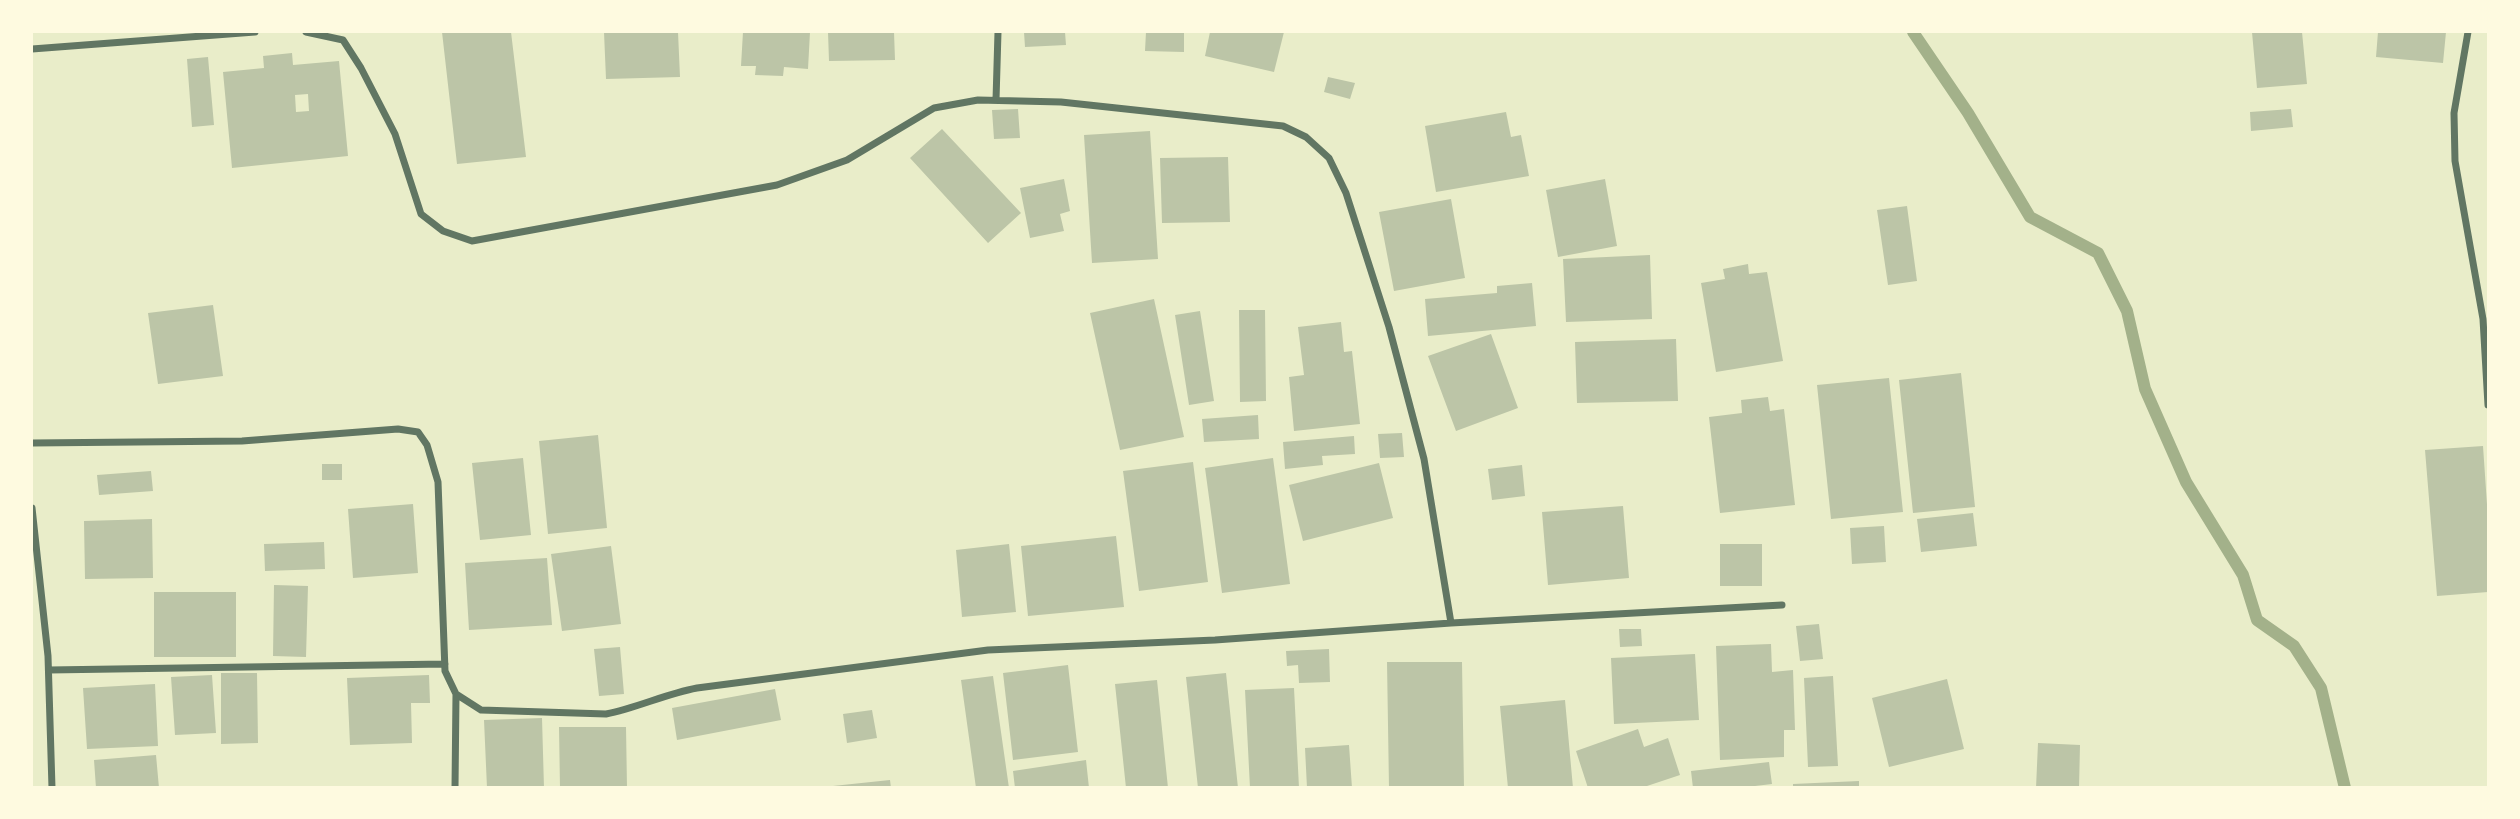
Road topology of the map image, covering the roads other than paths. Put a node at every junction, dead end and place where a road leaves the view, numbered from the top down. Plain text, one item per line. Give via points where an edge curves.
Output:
1 (256, 32) edge
2 (306, 32) edge
3 (998, 32) edge
4 (2468, 32) edge
5 (32, 49) edge
6 (996, 100) junction
7 (2488, 405) edge
8 (32, 443) edge
9 (32, 508) edge
10 (1782, 605) dead end
11 (1451, 623) junction
12 (444, 664) junction
13 (49, 670) junction
14 (456, 694) junction
15 (52, 788) edge
16 (455, 788) edge

1 - 5 street
2 - 6 street via 343,40 395,134 421,214 443,231 472,241 777,186 847,160 934,108
3 - 6 street
4 - 7 street via 2454,113 2455,161 2483,319
6 - 11 street via 1061,102 1283,126 1306,137 1329,158 1350,205 1389,327 1424,459
8 - 12 street via 243,441 398,429 418,432 427,445 438,482
9 - 13 street
10 - 11 street
11 - 14 street via 988,650 696,688 606,715 481,710
12 - 13 street
12 - 14 street
13 - 15 street
14 - 16 street

